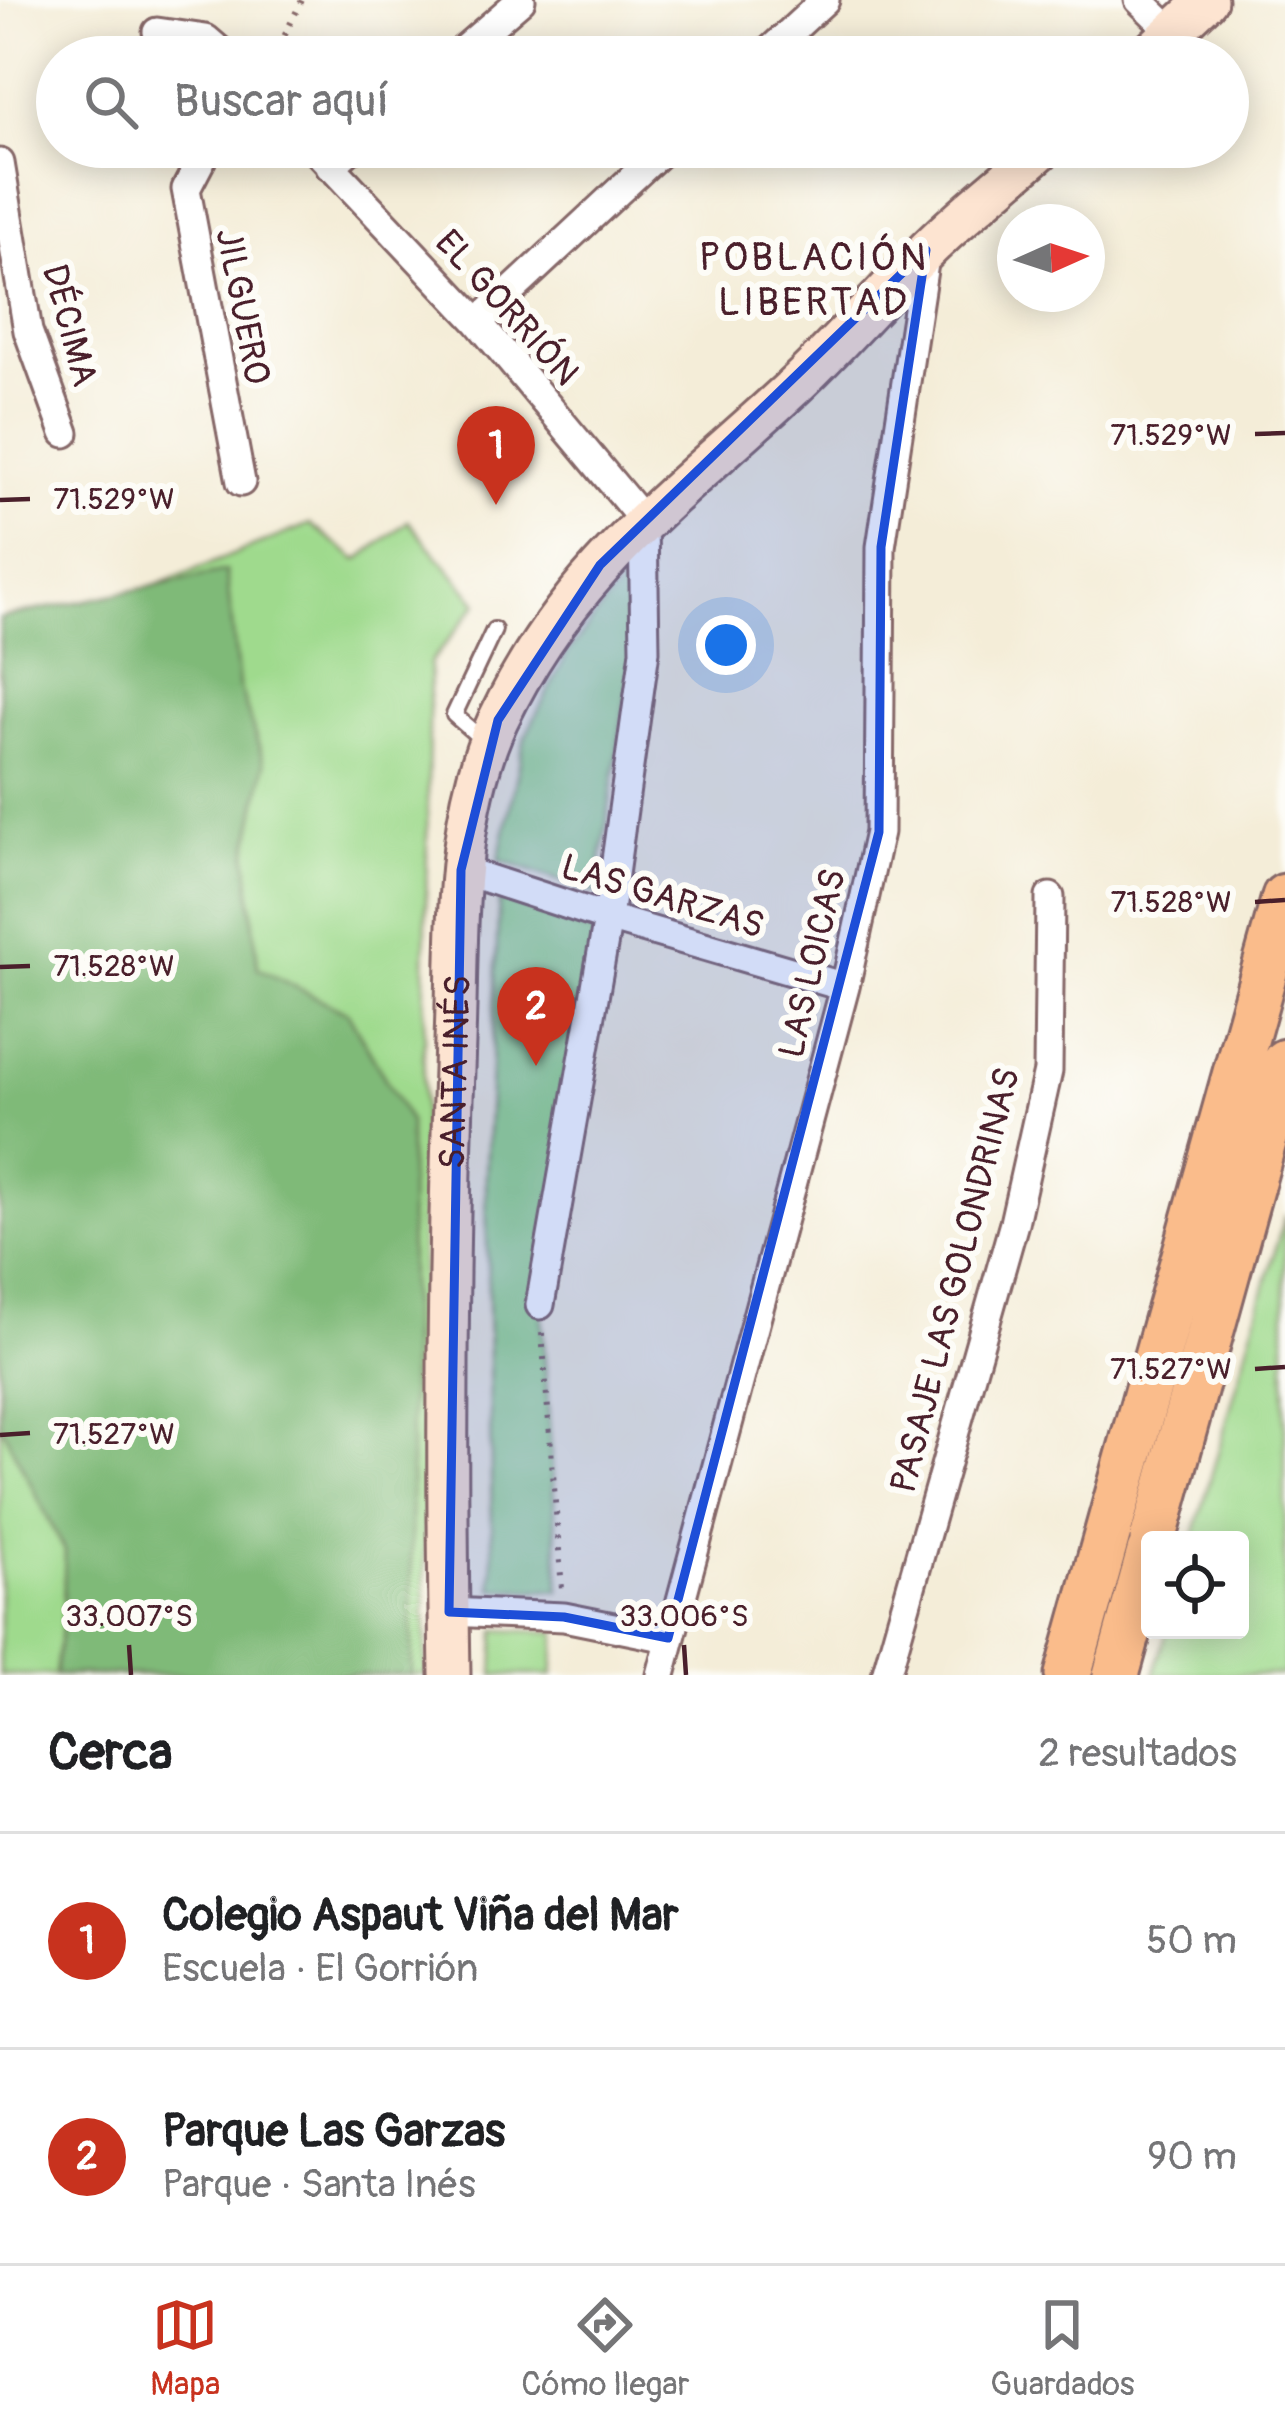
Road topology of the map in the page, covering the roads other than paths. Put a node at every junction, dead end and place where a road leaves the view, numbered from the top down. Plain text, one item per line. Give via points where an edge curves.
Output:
1 (520, 0) edge
2 (825, 0) edge
3 (1138, 0) edge
4 (1208, 0) edge
5 (158, 32) dead end
6 (185, 36) edge
7 (479, 36) edge
8 (786, 36) edge
9 (1156, 36) edge
10 (1170, 36) edge
11 (0, 163) edge
12 (197, 168) edge
13 (331, 168) edge
14 (643, 168) edge
15 (1020, 168) edge
16 (926, 250) junction
17 (478, 322) junction
18 (65, 433) dead end
19 (241, 482) dead end
20 (643, 520) junction
21 (494, 630) dead end
22 (489, 745) junction
23 (461, 870) junction
24 (1050, 896) dead end
25 (1285, 897) edge
26 (608, 918) junction
27 (845, 987) junction
28 (1285, 1062) edge
29 (540, 1305) road end
30 (1155, 1531) edge
31 (1141, 1585) edge
32 (449, 1612) junction
33 (668, 1638) junction
34 (450, 1675) edge
35 (661, 1675) edge
36 (886, 1675) edge
37 (1068, 1675) edge
38 (1116, 1675) edge

1 - 7 street
2 - 8 street
3 - 9 street
4 - 10 main road
5 - 6 street
11 - 18 street, DÉCIMA via 28,332
12 - 19 street, JILGUERO via 186,189
13 - 17 street, EL GORRIÓN
14 - 17 street
15 - 16 main road, SANTA INÉS
16 - 20 main road, SANTA INÉS via 792,388
16 - 27 street, LAS LOICAS via 880,547 879,832
17 - 20 street, EL GORRIÓN
20 - 22 main road, SANTA INÉS via 561,614 520,676
20 - 26 street via 645,651
21 - 22 lane via 454,715
22 - 23 main road, SANTA INÉS
23 - 26 street, LAS GARZAS
23 - 32 main road, SANTA INÉS via 448,1204
24 - 36 street, PASAJE LAS GOLONDRINAS via 1048,1071 1014,1223
25 - 37 main road
26 - 27 street, LAS GARZAS
26 - 29 street
27 - 33 street, LAS LOICAS
28 - 30 main road
31 - 38 main road
32 - 33 street via 564,1617
32 - 34 main road, SANTA INÉS
33 - 35 street, LAS LOICAS

